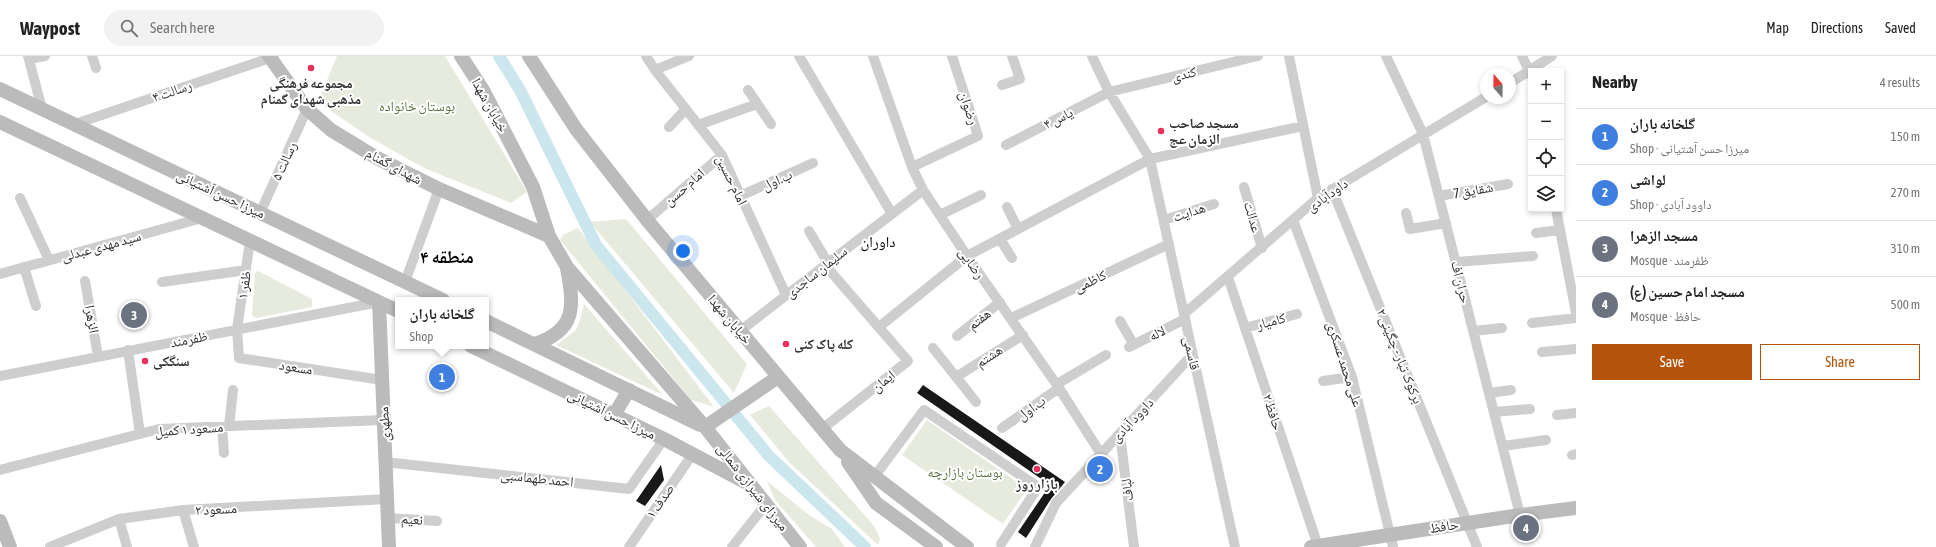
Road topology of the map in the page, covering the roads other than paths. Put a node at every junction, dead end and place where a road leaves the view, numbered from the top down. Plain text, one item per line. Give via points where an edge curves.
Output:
1 (45, 56) edge
2 (92, 56) edge
3 (461, 56) edge
4 (477, 56) edge
5 (530, 56) edge
6 (646, 56) edge
7 (689, 56) edge
8 (798, 56) edge
9 (873, 56) edge
10 (952, 56) edge
11 (1012, 56) edge
12 (1092, 56) edge
13 (1258, 56) edge
14 (1288, 56) edge
15 (1386, 56) edge
16 (1522, 56) edge
17 (1552, 56) edge
18 (269, 57) edge
19 (28, 58) edge
20 (96, 68) dead end
21 (1528, 68) edge
22 (1537, 68) edge
23 (655, 70) junction
24 (472, 72) junction
25 (1528, 74) edge
26 (1516, 80) edge
27 (1002, 85) dead end
28 (0, 89) edge
29 (748, 90) dead end
30 (1110, 92) junction
31 (1480, 101) edge
32 (757, 104) junction
33 (42, 109) junction
34 (307, 109) junction
35 (686, 109) junction
36 (0, 122) edge
37 (75, 124) junction
38 (771, 124) dead end
39 (698, 125) junction
40 (1303, 126) junction
41 (669, 127) dead end
42 (1424, 134) junction
43 (1006, 145) dead end
44 (722, 155) junction
45 (1150, 159) junction
46 (813, 163) dead end
47 (912, 167) junction
48 (1508, 184) dead end
49 (1244, 187) dead end
50 (1332, 189) junction
51 (439, 190) junction
52 (923, 190) junction
53 (981, 195) dead end
54 (740, 196) junction
55 (1439, 196) junction
56 (20, 198) dead end
57 (1318, 198) junction
58 (1214, 204) dead end
59 (1007, 207) dead end
60 (1557, 212) edge
61 (260, 213) junction
62 (1406, 213) dead end
63 (892, 214) junction
64 (940, 215) junction
65 (202, 218) junction
66 (647, 220) junction
67 (1164, 220) junction
68 (1293, 220) junction
69 (1446, 223) junction
70 (1018, 229) junction
71 (1560, 230) junction
72 (809, 231) dead end
73 (1536, 233) dead end
74 (549, 236) junction
75 (1000, 239) junction
76 (250, 241) junction
77 (1169, 244) junction
78 (1262, 248) junction
79 (967, 256) junction
80 (1533, 256) dead end
81 (1012, 258) dead end
82 (49, 260) junction
83 (1456, 262) junction
84 (827, 264) junction
85 (24, 267) junction
86 (567, 267) junction
87 (246, 270) junction
88 (0, 274) edge
89 (1228, 277) junction
90 (85, 282) dead end
91 (162, 282) dead end
92 (405, 282) junction
93 (786, 296) junction
94 (437, 297) edge
95 (379, 302) junction
96 (1000, 302) junction
97 (36, 306) dead end
98 (395, 310) edge
99 (1576, 312) edge
100 (1297, 314) dead end
101 (1185, 317) junction
102 (1011, 318) junction
103 (1576, 318) edge
104 (1120, 321) dead end
105 (489, 322) edge
106 (1532, 323) dead end
107 (878, 327) junction
108 (1245, 328) junction
109 (1502, 328) dead end
110 (237, 329) junction
111 (740, 331) junction
112 (1474, 332) junction
113 (1023, 335) junction
114 (957, 336) dead end
115 (535, 344) junction
116 (933, 348) dead end
117 (477, 349) edge
118 (1576, 349) edge
119 (128, 350) junction
120 (1542, 352) dead end
121 (1106, 355) dead end
122 (1192, 355) junction
123 (98, 356) junction
124 (0, 376) edge
125 (778, 377) junction
126 (956, 377) junction
127 (1352, 377) junction
128 (382, 380) junction
129 (1323, 381) dead end
130 (1058, 386) junction
131 (233, 390) dead end
132 (629, 390) junction
133 (1511, 390) dead end
134 (1489, 393) junction
135 (976, 402) dead end
136 (1530, 409) dead end
137 (1494, 412) junction
138 (1576, 413) edge
139 (614, 415) junction
140 (1557, 415) dead end
141 (383, 420) junction
142 (225, 427) junction
143 (705, 428) junction
144 (1002, 428) dead end
145 (822, 429) junction
146 (140, 434) junction
147 (1120, 434) junction
148 (664, 439) junction
149 (1546, 440) dead end
150 (1503, 446) junction
151 (224, 453) dead end
152 (1101, 454) junction
153 (692, 455) junction
154 (385, 462) junction
155 (0, 470) edge
156 (869, 482) junction
157 (751, 485) junction
158 (387, 499) junction
159 (766, 504) junction
160 (1576, 508) edge
161 (183, 510) junction
162 (1520, 515) junction
163 (388, 518) junction
164 (119, 519) junction
165 (0, 521) edge
166 (437, 521) dead end
167 (1467, 523) junction
168 (1392, 541) edge
169 (1001, 544) dead end
170 (1335, 545) edge
171 (1315, 546) edge
172 (10, 547) edge
173 (50, 547) edge
174 (127, 547) edge
175 (194, 547) edge
176 (389, 547) edge
177 (629, 547) edge
178 (732, 547) edge
179 (800, 547) edge
180 (936, 547) edge
181 (967, 547) edge
182 (1035, 547) edge
183 (1134, 547) edge
184 (1235, 547) edge
185 (1477, 547) edge

1 - 19 street
2 - 20 street
3 - 24 main road, خیابان شهدا
4 - 24 main road via 473,62
5 - 66 main road, خیابان شهدا via 576,129
6 - 23 street, امام حسین
7 - 23 street
8 - 63 street
9 - 47 street, رضایی
10 - 47 street, رضوان via 978,136
11 - 27 street via 1020,79
12 - 30 street, قاسمی
13 - 30 street, کندی
14 - 40 street
15 - 42 street, حران اف
16 - 21 street
17 - 22 street
18 - 34 main road, شهدای گمنام
18 - 37 street, رسالت ۴
19 - 33 street
23 - 35 street, امام حسین
24 - 74 main road, خیابان شهدا via 533,187
25 - 26 street
28 - 33 main road, میرزا حسن آشتیانی
29 - 32 street
30 - 43 street, یاس ۴
30 - 45 street, قاسمی
31 - 42 street, داودآبادی
32 - 38 street
32 - 39 street
33 - 37 main road, میرزا حسن آشتیانی
34 - 51 main road, شهدای گمنام via 338,134 377,158
34 - 61 street, رسالت ۵
35 - 39 street, امام حسین
35 - 41 street
36 - 65 main road
37 - 61 main road, میرزا حسن آشتیانی
39 - 44 street, امام حسین
40 - 45 street
40 - 57 street
42 - 50 street, داودآبادی
42 - 55 street, حران اف
44 - 54 street, امام حسین
44 - 66 street, امام حسن
45 - 67 street, قاسمی
45 - 70 street
46 - 54 street, ب.اول
47 - 52 street, رضایی
48 - 55 street, شقایق 7
49 - 78 street, عدالت
50 - 57 street, داودآبادی
50 - 167 street, برکوک تبار - چگینی ۲
51 - 74 main road, شهدای گمنام
51 - 92 street
52 - 63 street, سلیمان ساجدی
52 - 64 street, رضایی
53 - 64 street
54 - 93 street, امام حسین
55 - 69 street, حران اف
56 - 82 street
57 - 68 street, داودآبادی
58 - 67 street, هدایت
59 - 70 street
60 - 71 street
61 - 92 main road, میرزا حسن آشتیانی
62 - 69 street via 1410,229
63 - 84 street, سلیمان ساجدی
64 - 79 street, رضایی
65 - 76 main road
65 - 82 street, سید مهدی عبدلی
66 - 111 main road, خیابان شهدا
67 - 77 street, قاسمی
68 - 78 street, داودآبادی
68 - 127 street, علی محمد عسکری
69 - 83 street, حران اف
70 - 75 street
71 - 73 street
71 - 99 street
72 - 84 street, ایمان
74 - 86 main road, خیابان شهدا
75 - 79 street
75 - 81 street
76 - 87 street, ظفر ۱
76 - 95 main road
77 - 101 street, قاسمی
77 - 102 street, کاظمی
78 - 89 street, داودآبادی
79 - 96 street, رضایی
79 - 107 street
80 - 83 street
82 - 85 street, سید مهدی عبدلی
83 - 112 street, حران اف
84 - 93 street, سلیمان ساجدی
84 - 107 street, ایمان
85 - 88 street, سید مهدی عبدلی
85 - 97 street
86 - 115 main road via 572,305 570,316 557,334
86 - 143 main road, خیابان شهدا
87 - 91 street
87 - 110 street, ظفر ۱
89 - 101 street, داودآبادی
89 - 108 street, حافظ ۲
90 - 123 street, الزهرا
92 - 94 main road, میرزا حسن آشتیانی
93 - 111 street, سلیمان ساجدی
95 - 98 main road
95 - 110 street, ظفرمند
95 - 128 main road, مطهری
96 - 102 street, رضایی
96 - 114 street, هفتم
100 - 108 street, کامیار
101 - 104 street, لاله via 1131,346
101 - 122 street, قاسمی
102 - 113 street, رضایی
103 - 106 street
105 - 115 main road, میرزا حسن آشتیانی
107 - 145 street, ایمان via 908,361
108 - 171 street, حافظ ۲
109 - 112 street
110 - 119 street, ظفرمند
110 - 128 street, مسعود via 239,358
111 - 125 main road, خیابان شهدا
112 - 134 street, حران اف
113 - 126 street, هشتم
113 - 130 street, رضایی
115 - 132 main road, میرزا حسن آشتیانی
116 - 126 street
117 - 139 main road, میرزا حسن آشتیانی
118 - 120 street
119 - 123 street, ظفرمند
119 - 146 street
121 - 130 street, ب.اول
122 - 147 street, داوود آبادی
122 - 184 street, قاسمی
123 - 124 street, ظفرمند
125 - 143 main road
125 - 145 main road, خیابان شهدا
126 - 135 street
127 - 129 street
127 - 168 street, علی محمد عسکری
128 - 141 main road, مطهری
130 - 144 street, ب.اول
130 - 152 street, رضایی
131 - 142 street
132 - 139 main road
132 - 143 main road, میرزا حسن آشتیانی
133 - 134 street
134 - 137 street, حران اف
136 - 137 street
137 - 150 street, حران اف
138 - 140 street
139 - 148 main road, میرزا حسن آشتیانی
141 - 142 street, مسعود ۱ کمیل
141 - 154 main road, مطهری
142 - 146 street, مسعود ۱ کمیل via 159,429
142 - 151 street
143 - 157 main road, میرزای شیرازی شمالی
145 - 156 main road, خیابان شهدا
146 - 155 street, مسعود ۱ کمیل
147 - 152 street, داوود آبادی
147 - 183 street, لباف
148 - 153 main road, میرزا حسن آشتیانی
148 - 154 street, احمد طهماسبی via 629,489
149 - 150 street
150 - 162 street, حران اف
152 - 182 street, داوود آبادی via 1056,503
153 - 157 main road, میرزا حسن آشتیانی
153 - 177 street, صدف ۱
154 - 158 main road, مطهری
156 - 169 street via 924,410 1038,487
156 - 180 main road via 876,503
156 - 181 main road
157 - 159 main road, میرزای شیرازی شمالی
158 - 161 street, مسعود ۲
158 - 163 main road, مطهری
159 - 178 street
159 - 179 main road, میرزای شیرازی شمالی
160 - 162 main road, حافظ
161 - 164 street, مسعود ۲
161 - 175 street
162 - 167 main road, حافظ
163 - 166 street, نعیم
163 - 176 main road, مطهری
164 - 173 street, مسعود ۲
164 - 174 street
165 - 172 main road
167 - 168 main road, حافظ
167 - 185 street, برکوک تبار - چگینی ۲
168 - 170 main road, حافظ
170 - 171 main road, حافظ

